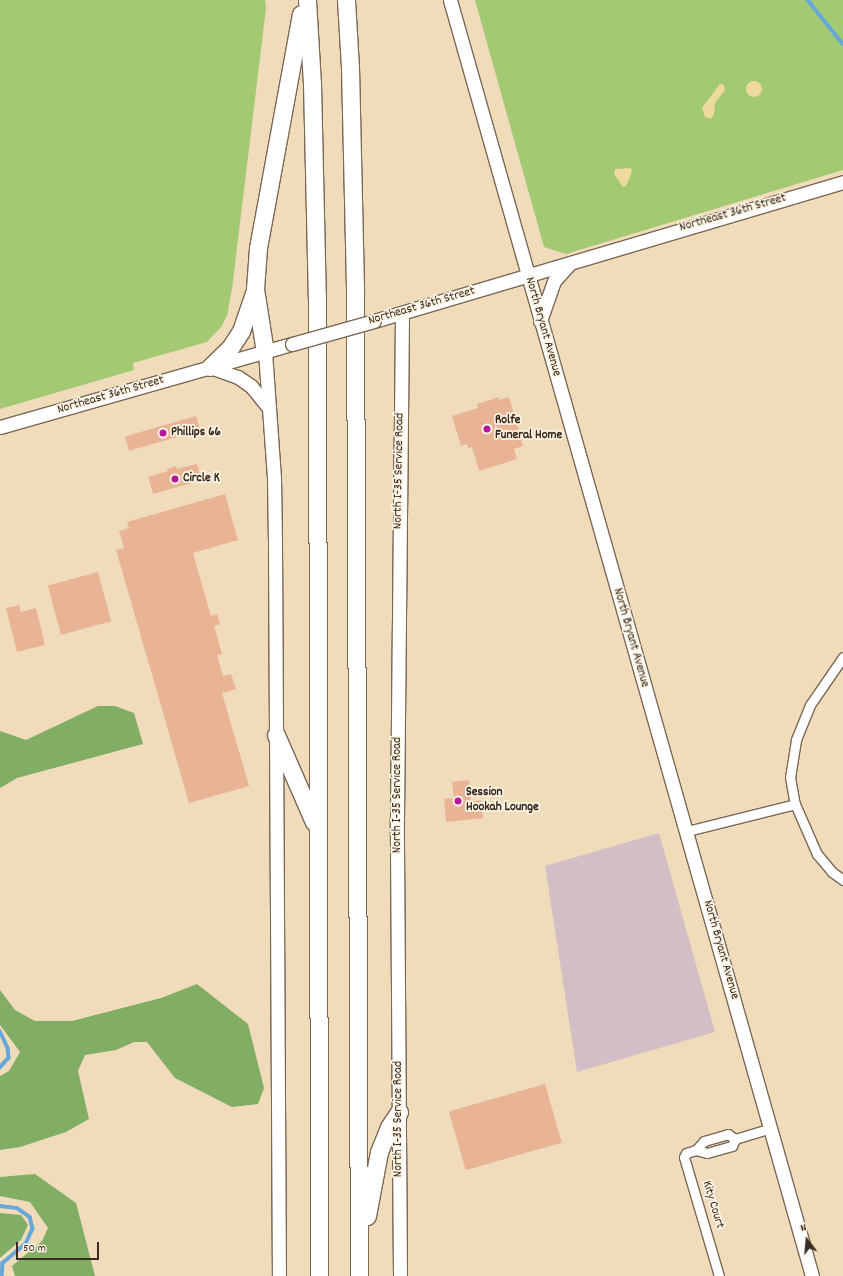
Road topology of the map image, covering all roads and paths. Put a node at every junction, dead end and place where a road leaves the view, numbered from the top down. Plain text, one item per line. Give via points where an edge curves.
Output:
1 (305, 0) edge
2 (346, 0) edge
3 (450, 0) edge
4 (843, 182) edge
5 (571, 262) junction
6 (527, 276) junction
7 (256, 289) junction
8 (402, 313) junction
9 (540, 321) junction
10 (265, 352) junction
11 (210, 367) junction
12 (269, 408) junction
13 (0, 427) edge
14 (843, 657) edge
15 (276, 735) junction
16 (795, 804) junction
17 (317, 830) junction
18 (687, 831) junction
19 (843, 880) edge
20 (399, 1112) junction
21 (770, 1128) junction
22 (735, 1139) junction
23 (696, 1150) junction
24 (359, 1257) junction
25 (279, 1276) edge
26 (319, 1276) edge
27 (359, 1276) edge
28 (400, 1276) edge
29 (719, 1276) edge
30 (812, 1276) edge

1 - 7 highway via 264,211 258,248
1 - 17 highway via 312,83 317,298
2 - 24 highway via 355,292
3 - 6 main road, North Bryant Avenue
4 - 5 main road, Northeast 36th Street
5 - 6 main road, Northeast 36th Street
5 - 9 main road via 554,281
6 - 8 main road, Northeast 36th Street
6 - 9 main road, North Bryant Avenue
7 - 10 highway
7 - 11 highway via 241,331 230,348
8 - 10 main road, Northeast 36th Street, bridge
8 - 20 main road, North I-35 Service Road via 397,819
9 - 18 main road, North Bryant Avenue
10 - 11 main road, Northeast 36th Street
10 - 12 main road
11 - 12 main road via 238,377 251,386
11 - 13 main road, Northeast 36th Street
12 - 15 main road via 274,485
14 - 16 street via 810,705 796,740 790,777
15 - 17 highway
15 - 25 main road
16 - 18 street
16 - 19 street via 817,854 832,872
17 - 26 highway
18 - 21 main road, North Bryant Avenue
20 - 24 highway via 389,1127 379,1152
20 - 28 main road, North I-35 Service Road
21 - 22 street, Kity Court
21 - 30 main road, North Bryant Avenue
22 - 23 street, Kity Court via 732,1146 707,1153
22 - 23 street, Kity Court via 728,1134 704,1141
23 - 29 street, Kity Court via 686,1153 684,1158
24 - 27 highway

